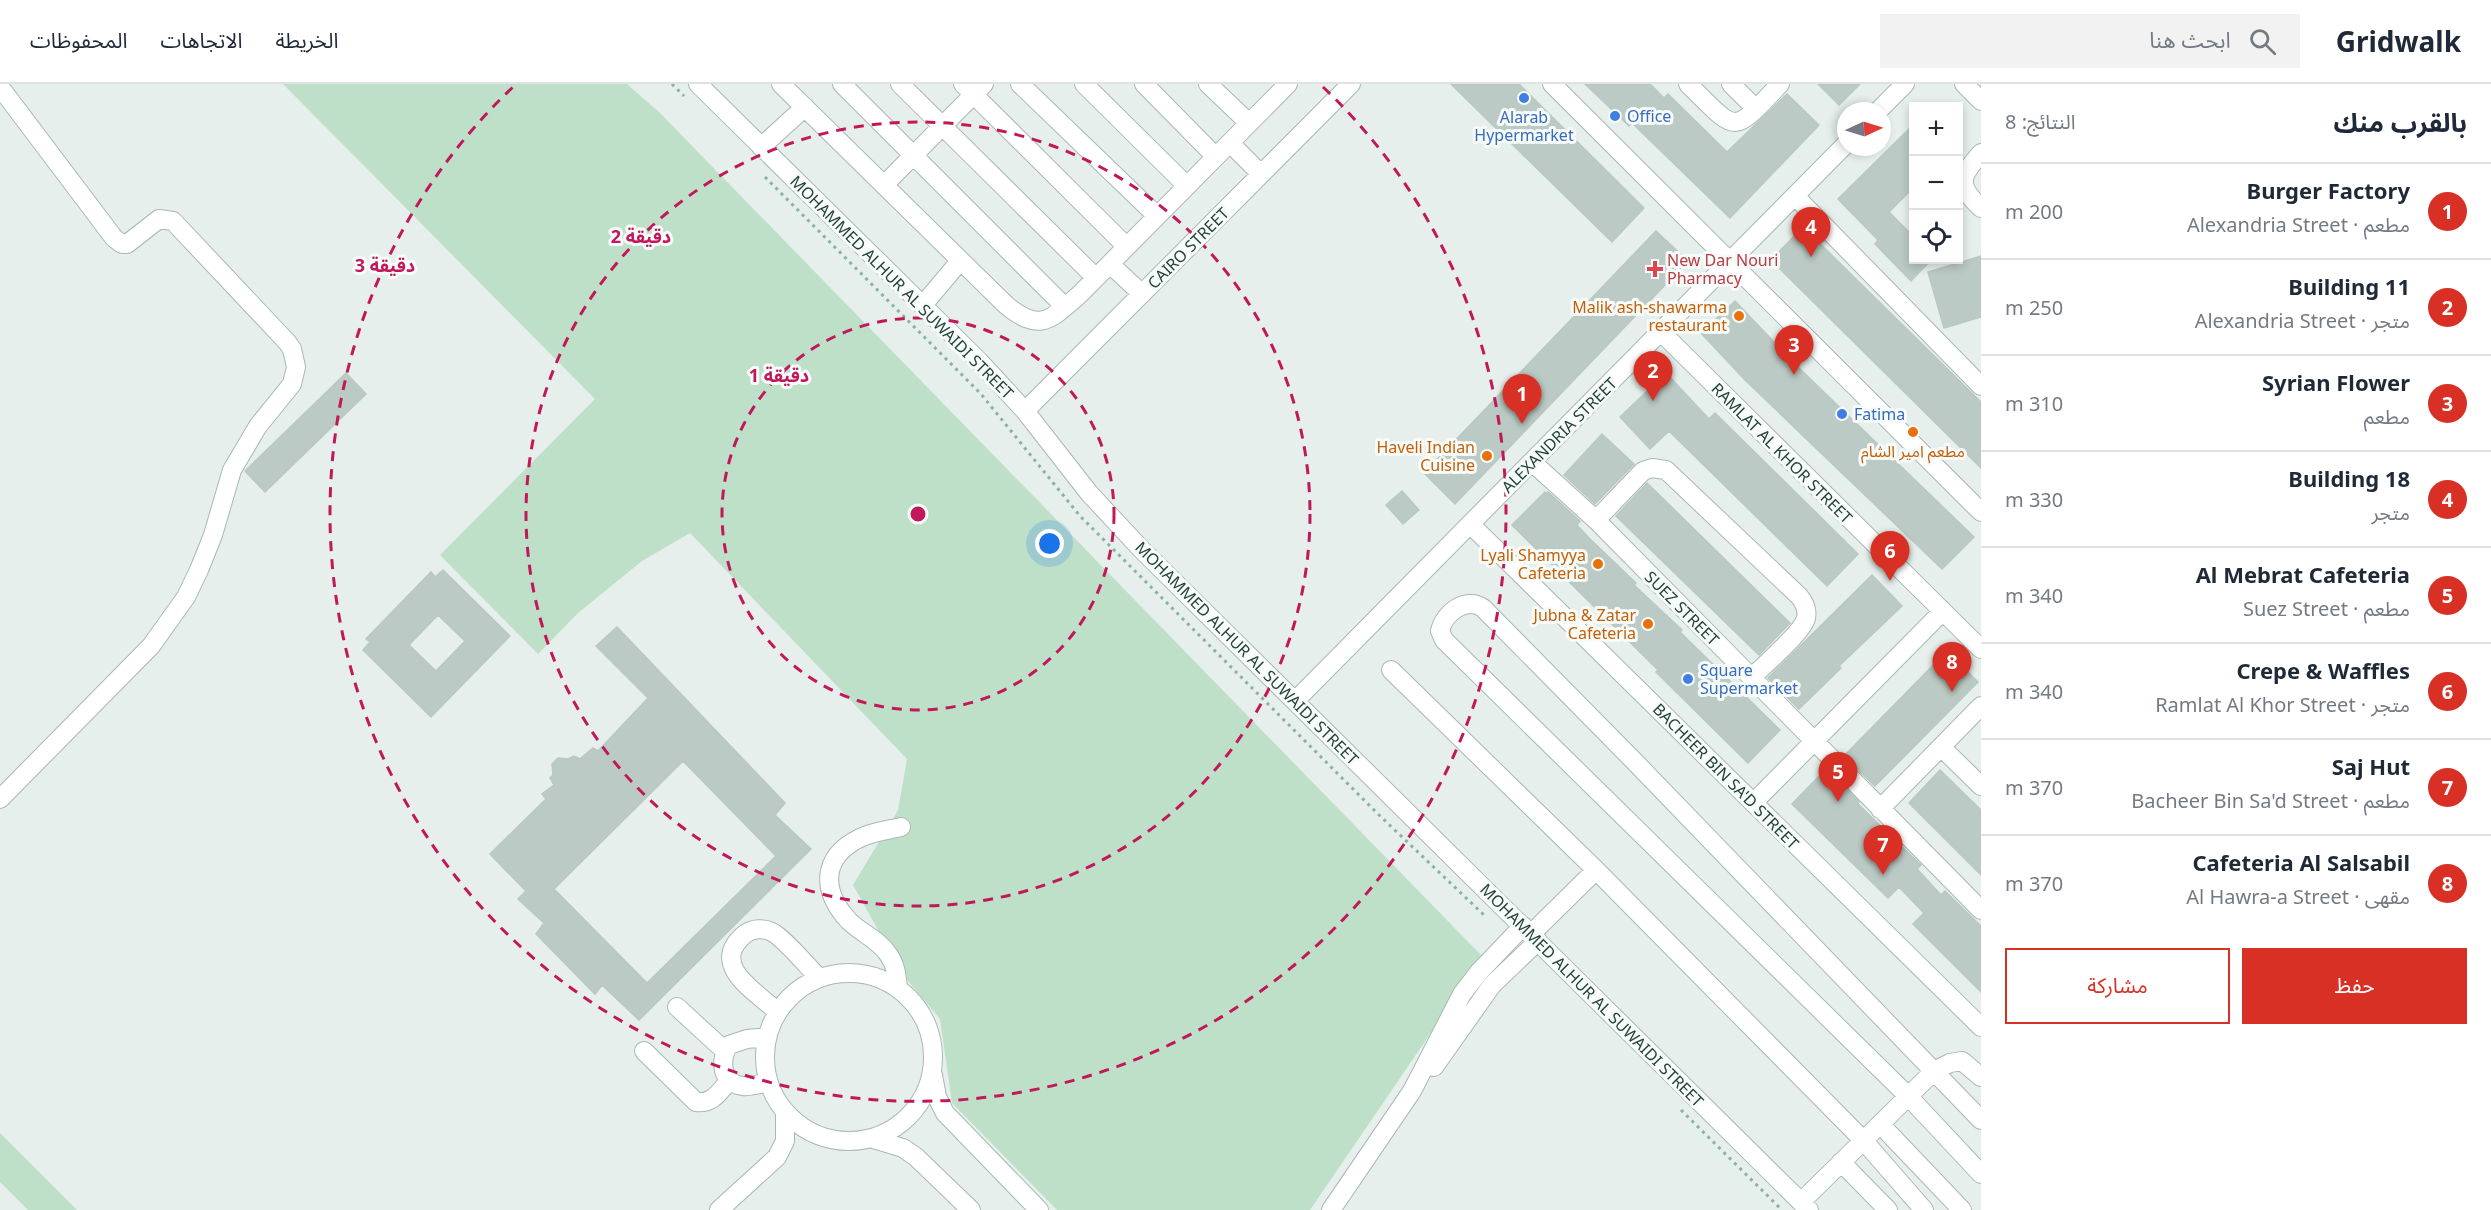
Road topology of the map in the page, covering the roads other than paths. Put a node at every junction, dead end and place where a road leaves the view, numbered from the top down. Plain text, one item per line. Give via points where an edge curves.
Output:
1 (698, 84) edge
2 (782, 84) edge
3 (842, 84) edge
4 (900, 84) edge
5 (1020, 84) edge
6 (1084, 84) edge
7 (1143, 84) edge
8 (1208, 84) edge
9 (1351, 84) edge
10 (1552, 84) edge
11 (1688, 84) edge
12 (1731, 84) edge
13 (1780, 84) edge
14 (1905, 84) edge
15 (1964, 84) edge
16 (1280, 86) edge
17 (0, 87) edge
18 (974, 88) edge
19 (1887, 102) edge
20 (1981, 102) edge
21 (805, 107) junction
22 (1753, 112) junction
23 (1249, 123) junction
24 (942, 126) junction
25 (1230, 143) junction
26 (761, 147) junction
27 (1837, 153) edge
28 (1981, 153) edge
29 (913, 155) junction
30 (1216, 157) junction
31 (1261, 174) junction
32 (884, 185) junction
33 (1187, 186) junction
34 (1795, 196) junction
35 (1981, 208) edge
36 (1157, 216) junction
37 (1126, 246) junction
38 (960, 261) junction
39 (1729, 262) junction
40 (1110, 264) junction
41 (1096, 278) junction
42 (1142, 294) junction
43 (923, 305) junction
44 (1065, 307) junction
45 (1660, 332) junction
46 (1981, 386) edge
47 (1025, 411) junction
48 (1532, 462) junction
49 (1981, 512) edge
50 (1596, 520) junction
51 (1470, 524) junction
52 (1942, 612) junction
53 (1981, 649) edge
54 (1391, 670) dead end
55 (1751, 678) junction
56 (1296, 700) junction
57 (1981, 706) edge
58 (1813, 742) junction
59 (1941, 747) junction
60 (1981, 786) edge
61 (0, 799) edge
62 (1753, 802) junction
63 (1880, 809) junction
64 (901, 826) dead end
65 (1596, 870) junction
66 (1981, 910) edge
67 (1531, 934) junction
68 (819, 978) junction
69 (898, 989) junction
70 (677, 1007) dead end
71 (778, 1012) junction
72 (1981, 1027) edge
73 (767, 1037) junction
74 (644, 1051) dead end
75 (725, 1051) junction
76 (933, 1070) junction
77 (1934, 1071) junction
78 (1981, 1077) edge
79 (729, 1081) junction
80 (768, 1082) junction
81 (1908, 1096) junction
82 (785, 1112) junction
83 (1981, 1120) edge
84 (1880, 1124) junction
85 (873, 1139) junction
86 (1863, 1140) junction
87 (1841, 1162) junction
88 (1981, 1174) edge
89 (1805, 1206) edge
90 (719, 1210) edge
91 (971, 1210) edge
92 (1039, 1210) edge
93 (1331, 1210) edge
94 (1888, 1210) edge
95 (1924, 1210) edge
96 (1962, 1210) edge

1 - 26 street, MOHAMMED ALHUR AL SUWAIDI STREET
2 - 21 street
3 - 29 street
4 - 24 street
5 - 36 street
6 - 33 street
7 - 30 street
8 - 23 street
9 - 31 street, CAIRO STREET
10 - 39 street
11 - 22 street via 1725,120 1736,123
12 - 22 street
13 - 22 street
14 - 19 street
15 - 20 street
16 - 23 street
17 - 61 street via 114,238 127,244 159,219 173,221 287,342 296,367 292,384 258,426 232,470 207,553 170,622
18 - 24 street
18 - 37 street
21 - 26 street
21 - 32 street
23 - 25 street
24 - 29 street
24 - 41 street
25 - 30 street
25 - 31 street
26 - 43 street, MOHAMMED ALHUR AL SUWAIDI STREET
27 - 34 street, ALEXANDRIA STREET
28 - 35 street via 1966,170 1962,182 1967,194
29 - 32 street
29 - 44 street
30 - 33 street
31 - 42 street, CAIRO STREET
32 - 38 street
33 - 36 street
34 - 39 street, ALEXANDRIA STREET
34 - 46 street
36 - 37 street
37 - 40 street
38 - 43 street
38 - 44 street via 1023,319 1040,321 1055,317
39 - 45 street, ALEXANDRIA STREET
39 - 49 street
40 - 41 street
40 - 42 street
41 - 44 street
42 - 47 street, CAIRO STREET
43 - 47 street, MOHAMMED ALHUR AL SUWAIDI STREET
45 - 48 street, ALEXANDRIA STREET
45 - 52 street, RAMLAT AL KHOR STREET
47 - 56 street, MOHAMMED ALHUR AL SUWAIDI STREET via 1115,522
48 - 50 street, SUEZ STREET
48 - 51 street, ALEXANDRIA STREET
50 - 55 street, SUEZ STREET
50 - 55 street via 1643,471 1666,470 1799,596 1806,607 1806,620
51 - 56 street, ALEXANDRIA STREET
51 - 62 street, BACHEER BIN SA'D STREET
52 - 53 street, RAMLAT AL KHOR STREET
52 - 58 street
54 - 65 street
55 - 58 street, SUEZ STREET
56 - 67 street, MOHAMMED ALHUR AL SUWAIDI STREET
57 - 59 street
58 - 62 street
58 - 63 street, SUEZ STREET
59 - 60 street
59 - 63 street
62 - 72 street, BACHEER BIN SA'D STREET
63 - 66 street, SUEZ STREET
64 - 69 street via 860,838 841,852 831,866 828,881 834,900 850,921 887,952 896,967
65 - 67 street
65 - 86 street
67 - 89 street, MOHAMMED ALHUR AL SUWAIDI STREET
67 - 93 street via 1486,978 1444,1055 1412,1091
68 - 69 street via 856,972 883,979
68 - 71 street via 803,985
68 - 71 street via 773,932 759,928 746,933 730,951 730,962 735,974
69 - 76 street via 923,1016 932,1042
70 - 75 street
71 - 73 street
73 - 75 street via 747,1039 729,1045
73 - 80 street via 764,1055
74 - 79 street via 696,1102 711,1101
75 - 79 street via 722,1058
76 - 85 street via 926,1093 913,1113 895,1129
76 - 92 street via 937,1097 945,1113
77 - 78 street via 1962,1061
77 - 81 street
77 - 81 street via 1483,608 1468,603 1450,615 1440,631 1444,640
77 - 83 street
79 - 80 street via 745,1087
80 - 82 street
81 - 84 street
81 - 88 street
82 - 85 street via 800,1127 830,1140
82 - 90 street via 785,1142 777,1157
84 - 86 street
84 - 96 street
85 - 91 street via 903,1148 916,1157
86 - 87 street
86 - 95 street
87 - 89 street
87 - 94 street

